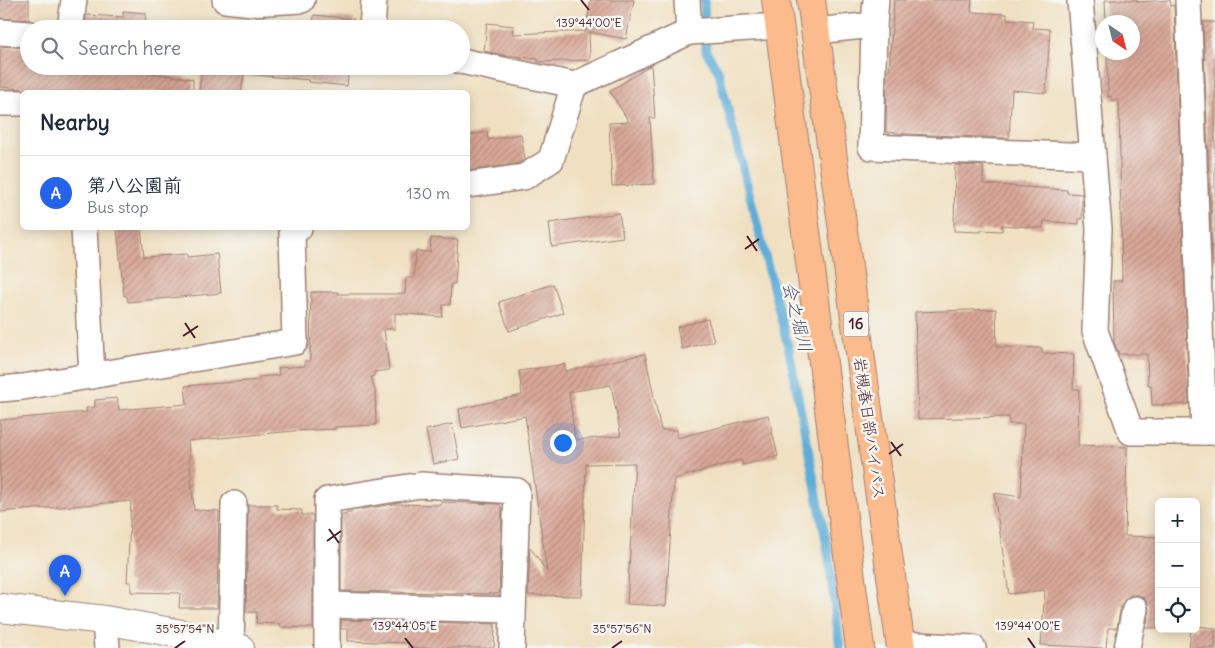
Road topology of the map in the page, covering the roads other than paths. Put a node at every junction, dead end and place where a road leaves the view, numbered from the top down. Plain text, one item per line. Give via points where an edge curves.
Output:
1 (74, 0) edge
2 (224, 0) edge
3 (302, 0) edge
4 (374, 0) edge
5 (687, 0) edge
6 (811, 0) edge
7 (876, 0) edge
8 (1080, 0) edge
9 (1188, 0) edge
10 (778, 13) edge
11 (71, 20) edge
12 (373, 20) edge
13 (874, 25) junction
14 (815, 31) junction
15 (0, 32) edge
16 (690, 32) junction
17 (20, 33) edge
18 (470, 62) edge
19 (574, 84) junction
20 (0, 102) edge
21 (20, 103) edge
22 (1093, 156) junction
23 (470, 185) edge
24 (84, 230) edge
25 (295, 230) edge
26 (92, 376) junction
27 (0, 389) edge
28 (1209, 432) edge
29 (234, 504) dead end
30 (327, 605) junction
31 (0, 608) edge
32 (1135, 609) dead end
33 (512, 610) junction
34 (105, 620) junction
35 (901, 646) edge
36 (234, 647) edge
37 (107, 648) edge
38 (327, 648) edge
39 (512, 648) edge
40 (860, 648) edge
41 (973, 648) edge
42 (1127, 648) edge

1 - 11 street
2 - 3 street via 252,3
4 - 12 street
5 - 16 street
6 - 14 highway, 岩槻春日部バイパス / 16
7 - 13 street
8 - 22 street
9 - 28 street
10 - 16 street via 721,30
10 - 40 highway, 16
13 - 14 street
13 - 22 street via 871,147
14 - 35 highway, 岩槻春日部バイパス / 16
15 - 17 street
16 - 19 street
18 - 19 street
19 - 23 street via 551,160 524,177
20 - 21 street
22 - 28 street via 1098,229 1095,331 1131,432
24 - 26 street
25 - 26 street via 292,231 295,342
26 - 27 street
29 - 36 street
30 - 33 street
30 - 33 street via 327,500 421,485 517,491
30 - 38 street
31 - 34 street
32 - 42 street
33 - 39 street
34 - 36 street
34 - 37 street
35 - 41 street

